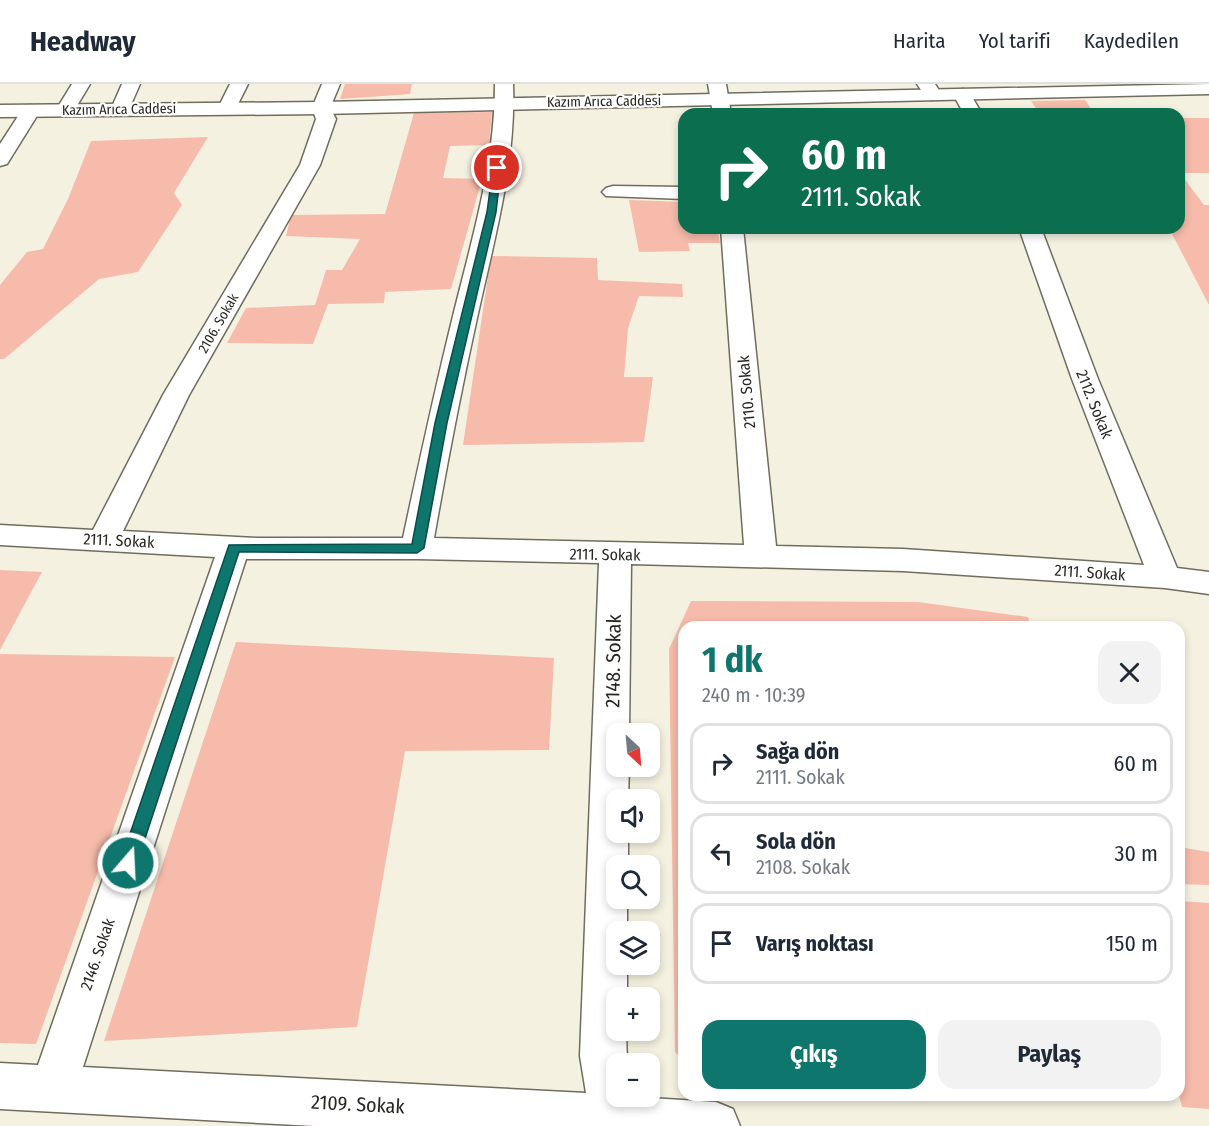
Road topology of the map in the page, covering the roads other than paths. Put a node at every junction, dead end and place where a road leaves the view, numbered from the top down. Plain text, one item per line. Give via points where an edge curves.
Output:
1 (81, 84) edge
2 (131, 84) edge
3 (238, 84) edge
4 (331, 84) edge
5 (1036, 88) edge
6 (929, 89) edge
7 (1209, 89) edge
8 (505, 93) edge
9 (962, 94) junction
10 (720, 99) edge
11 (227, 108) junction
12 (321, 108) junction
13 (970, 108) edge
14 (120, 109) junction
15 (65, 110) junction
16 (0, 111) edge
17 (31, 111) junction
18 (0, 160) edge
19 (613, 192) dead end
20 (678, 193) edge
21 (733, 234) edge
22 (1032, 234) edge
23 (0, 535) edge
24 (104, 539) junction
25 (234, 548) junction
26 (417, 548) junction
27 (615, 555) junction
28 (761, 556) junction
29 (1165, 577) junction
30 (1209, 583) edge
31 (0, 1086) edge
32 (53, 1088) junction
33 (614, 1122) edge
34 (716, 1126) edge

1 - 15 street
2 - 14 street
3 - 11 street
4 - 12 street
5 - 7 street, Kazım Arıca Caddesi
5 - 9 street, Kazım Arıca Caddesi
6 - 9 street, Kazım Arıca Caddesi
6 - 10 street, Kazım Arıca Caddesi
8 - 10 street, Kazım Arıca Caddesi
8 - 12 street, Kazım Arıca Caddesi
8 - 26 street via 492,212 441,423
9 - 13 street
11 - 12 street, Kazım Arıca Caddesi
11 - 14 street, Kazım Arıca Caddesi
12 - 24 street, 2106. Sokak via 326,119 310,165 176,395
14 - 15 street, Kazım Arıca Caddesi
15 - 17 street, Kazım Arıca Caddesi
16 - 17 street, Kazım Arıca Caddesi
17 - 18 street
19 - 20 street
21 - 28 street, 2110. Sokak
22 - 29 street, 2112. Sokak via 1085,379
23 - 24 street, 2111. Sokak
24 - 25 street, 2111. Sokak
25 - 26 street, 2111. Sokak
25 - 32 street, 2146. Sokak
26 - 27 street, 2111. Sokak
27 - 28 street, 2111. Sokak
27 - 33 street, 2148. Sokak via 603,1056
28 - 29 street, 2111. Sokak via 903,560
29 - 30 street, 2111. Sokak
31 - 32 street, 2109. Sokak
32 - 33 street, 2109. Sokak
33 - 34 street, 2109. Sokak

